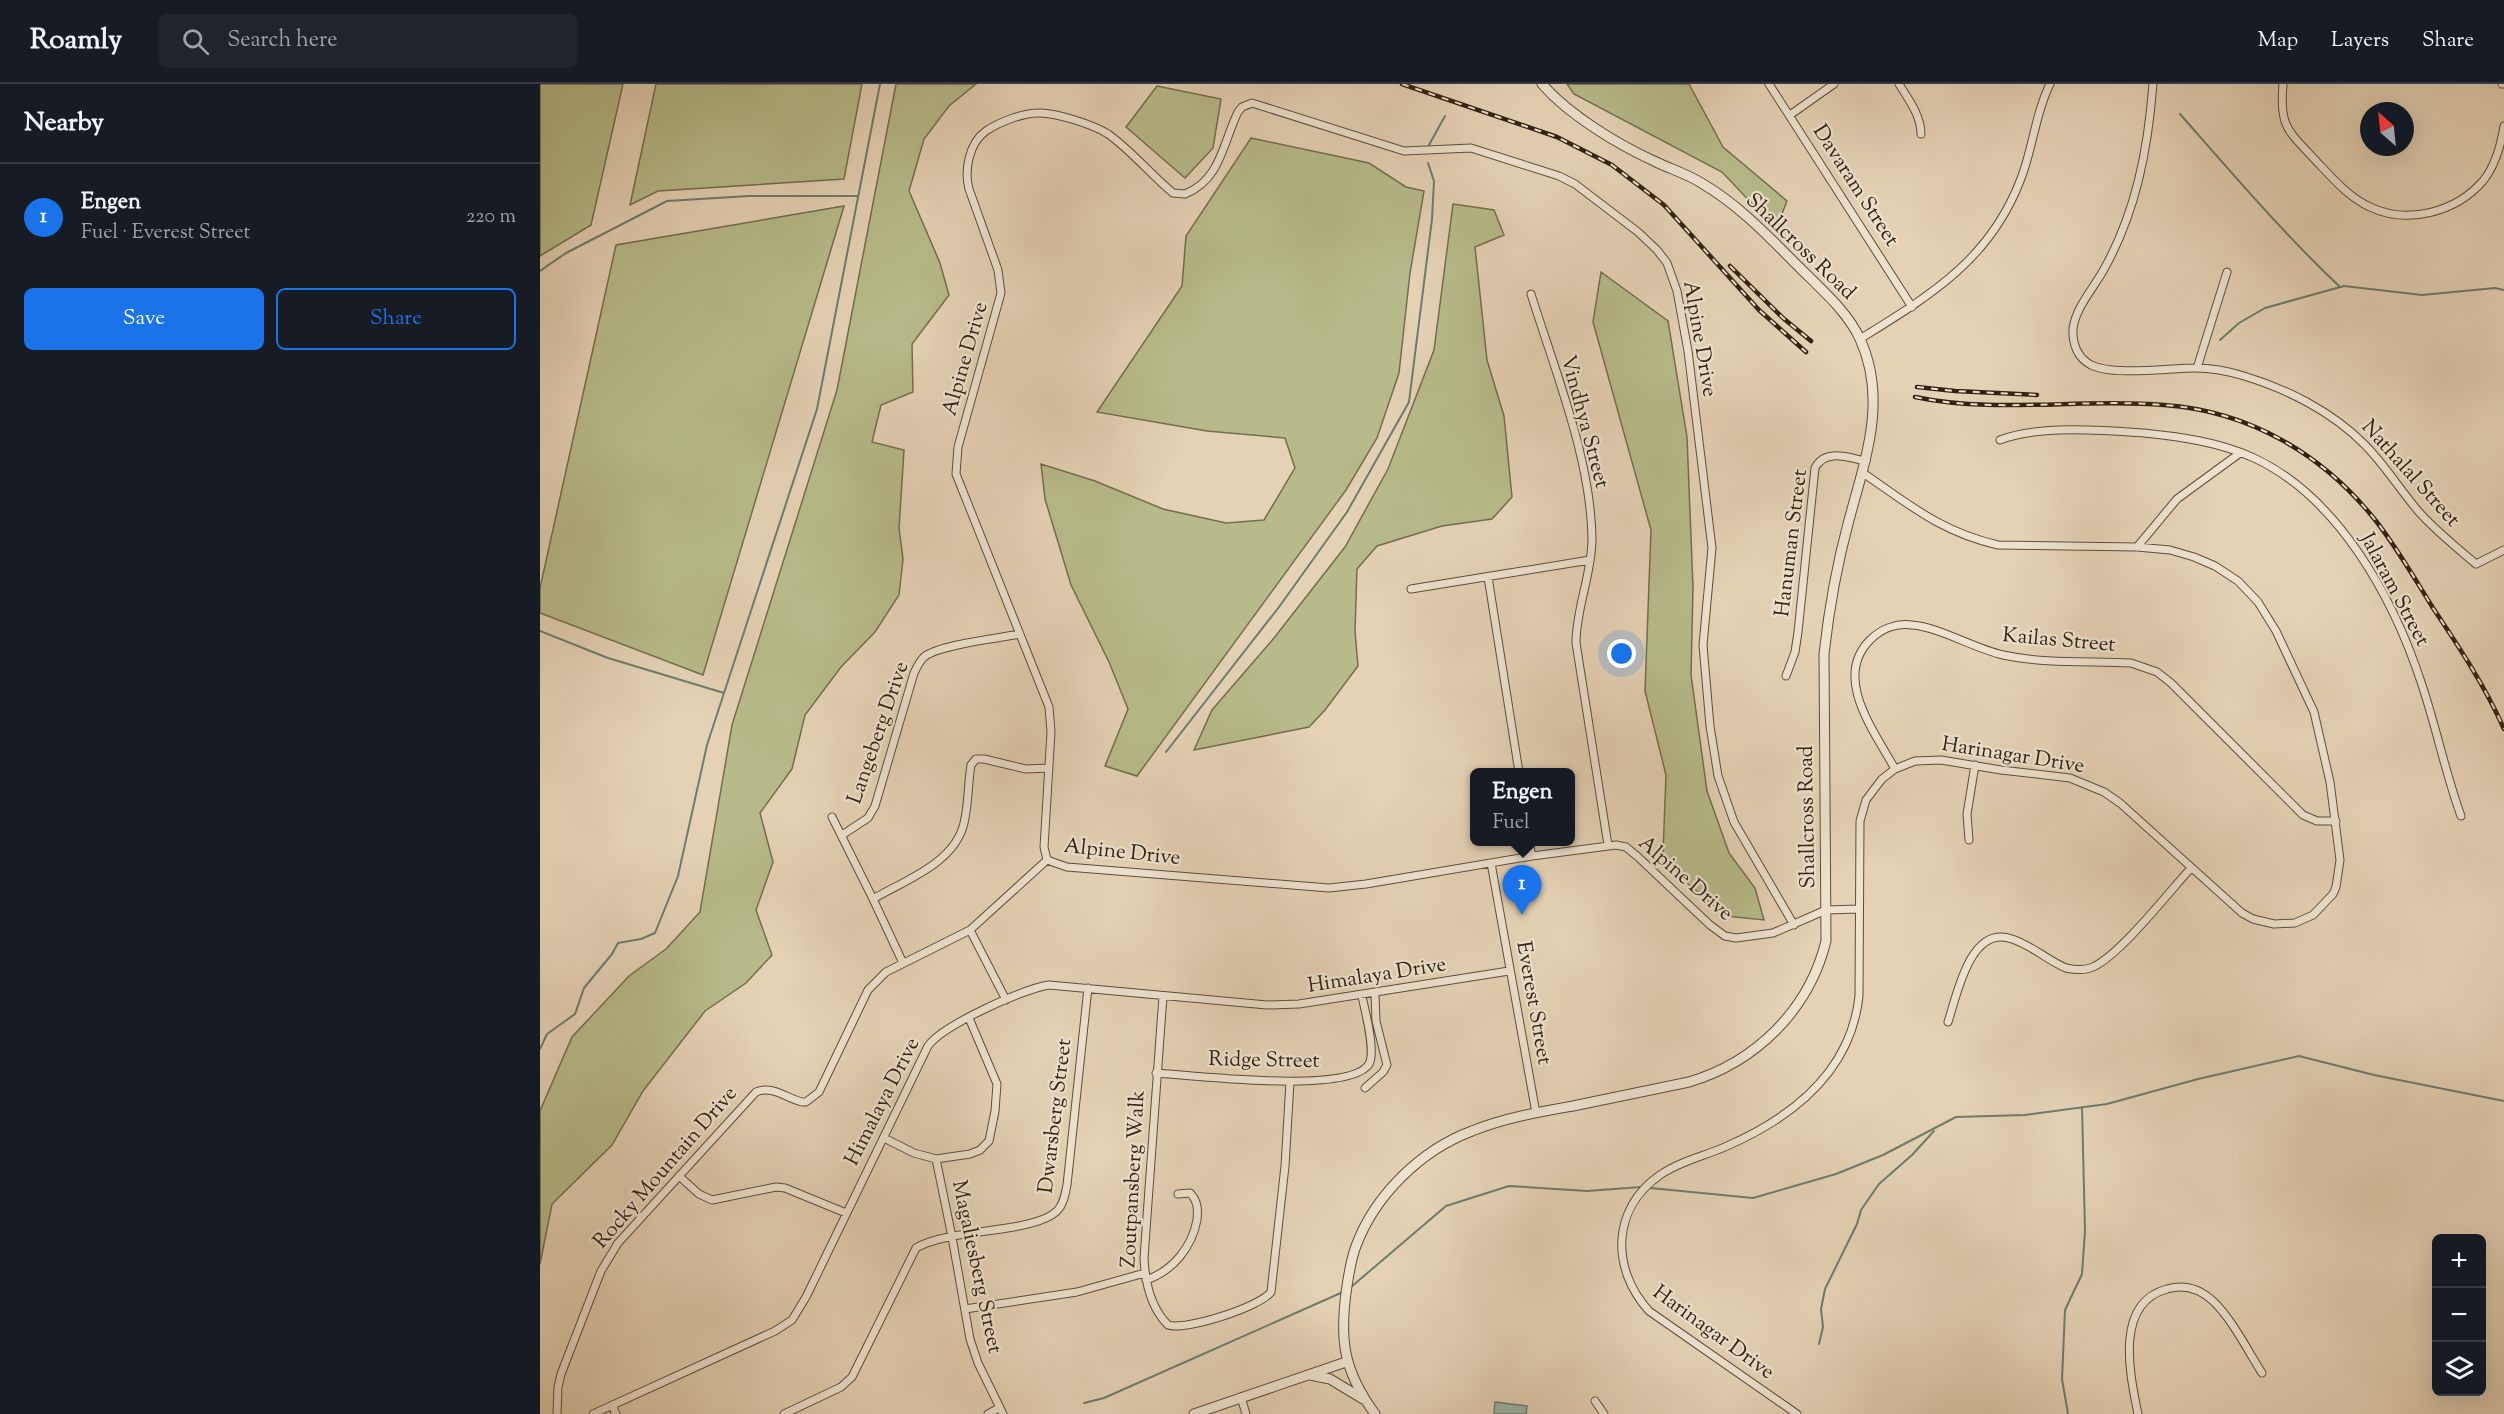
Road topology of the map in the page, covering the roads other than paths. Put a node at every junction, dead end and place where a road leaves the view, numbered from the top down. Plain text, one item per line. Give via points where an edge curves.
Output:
1 (1542, 84) edge
2 (1769, 84) edge
3 (1834, 84) edge
4 (1899, 84) edge
5 (2050, 84) edge
6 (2153, 84) edge
7 (2283, 84) edge
8 (1790, 115) junction
9 (2504, 126) edge
10 (1921, 134) dead end
11 (2227, 272) dead end
12 (1531, 294) dead end
13 (1912, 306) junction
14 (1860, 339) junction
15 (2198, 368) junction
16 (2000, 440) dead end
17 (2240, 453) junction
18 (1866, 461) junction
19 (1863, 473) junction
20 (2137, 547) junction
21 (2504, 550) edge
22 (1590, 560) junction
23 (1488, 577) junction
24 (1411, 589) dead end
25 (1020, 634) junction
26 (1786, 676) dead end
27 (1976, 765) junction
28 (1049, 768) junction
29 (1518, 768) edge
30 (1895, 769) junction
31 (2461, 816) dead end
32 (832, 818) dead end
33 (2336, 821) junction
34 (842, 835) junction
35 (1969, 840) dead end
36 (1608, 845) junction
37 (1530, 846) edge
38 (1532, 856) junction
39 (1047, 860) junction
40 (1491, 863) junction
41 (2191, 868) junction
42 (873, 898) junction
43 (1859, 909) junction
44 (1826, 910) junction
45 (1794, 925) junction
46 (970, 930) junction
47 (903, 963) junction
48 (1509, 971) junction
49 (1088, 988) junction
50 (1376, 994) junction
51 (1163, 996) junction
52 (1362, 996) junction
53 (1006, 1000) junction
54 (969, 1018) junction
55 (1948, 1022) dead end
56 (1156, 1073) junction
57 (1290, 1082) junction
58 (1365, 1088) dead end
59 (1536, 1113) junction
60 (884, 1138) junction
61 (936, 1159) junction
62 (679, 1176) junction
63 (1178, 1194) dead end
64 (846, 1213) junction
65 (952, 1237) junction
66 (1145, 1276) junction
67 (965, 1309) junction
68 (1346, 1362) junction
69 (2262, 1373) dead end
70 (1308, 1375) junction
71 (1241, 1397) junction
72 (1366, 1401) junction
73 (1595, 1401) dead end
74 (612, 1405) junction
75 (1001, 1411) edge
76 (557, 1414) edge
77 (593, 1414) edge
78 (616, 1414) edge
79 (784, 1414) edge
80 (988, 1414) edge
81 (1194, 1414) edge
82 (1246, 1414) edge
83 (1375, 1414) edge
84 (1604, 1414) edge
85 (1797, 1414) edge
86 (2138, 1414) edge

1 - 14 street, Shallcross Road via 1610,137 1724,198 1833,300
2 - 8 street, Davaram Street
3 - 8 street
4 - 10 street via 1917,115
5 - 13 street via 2020,181 1991,236 1965,267
6 - 15 street, Nathalal Street via 2148,140 2131,209 2118,244 2076,319 2073,336 2081,357 2098,368
7 - 9 street via 2283,120 2298,142 2357,200 2396,215 2414,216 2439,210 2474,189 2491,168
8 - 13 street, Davaram Street
11 - 15 street
12 - 22 street, Vindhya Street via 1583,466 1592,537
13 - 14 street
14 - 18 street, Shallcross Road via 1875,398
15 - 21 street, Nathalal Street via 2244,376 2274,387 2333,418 2366,445 2432,525 2476,564
16 - 17 street, Jalaram Street via 2031,431 2134,433 2208,442
17 - 20 street via 2177,499
17 - 31 street, Jalaram Street via 2271,468 2304,492 2333,519 2362,559 2414,661
18 - 19 street, Shallcross Road
18 - 26 street, Hanuman Street via 1829,456 1815,468 1798,632
19 - 20 street, Harinagar Drive via 1943,527 1982,541 1998,545
19 - 44 street, Shallcross Road via 1836,576 1824,654
20 - 33 street, Harinagar Drive via 2170,550 2216,566 2258,602 2276,631 2313,712 2324,749
22 - 23 street
22 - 36 street, Vindhya Street via 1576,643
23 - 24 street
23 - 29 street
25 - 28 street, Alpine Drive via 1049,707
25 - 34 street, Langeberg Drive via 935,651 922,658 875,806 868,818
25 - 45 street, Alpine Drive via 956,474 958,447 1001,293 998,270 966,179 968,161 984,132 1038,112 1087,125 1115,140 1173,193 1185,194 1211,176 1238,112 1252,103 1404,151 1471,148 1558,176 1585,191 1647,239 1673,277 1688,351 1712,548 1703,645 1718,776 1734,822
27 - 30 street, Harinagar Drive via 1929,759
27 - 35 street via 1967,814
27 - 41 street, Harinagar Drive via 2061,777 2096,788 2120,803
28 - 39 street, Alpine Drive via 1044,847
28 - 42 street via 1026,769 976,759 971,765 964,823 948,851 934,864
30 - 33 street, Kailas Street via 1861,706 1854,675 1860,653 1870,639 1886,628 1912,625 2013,657 2148,667 2185,697 2303,815 2317,821
30 - 43 street, Harinagar Drive via 1873,789 1862,810 1858,833
32 - 34 street, Langeberg Drive
33 - 41 street, Harinagar Drive via 2340,860 2336,886 2321,909 2295,922 2274,924 2253,919
34 - 42 street, Langeberg Drive
36 - 38 street, Alpine Drive
36 - 45 street, Alpine Drive via 1626,847 1725,936 1749,937
37 - 38 street
38 - 40 street, Alpine Drive
39 - 40 street, Alpine Drive via 1067,867 1329,888
39 - 46 street, Rocky Mountain Drive
40 - 48 street, Everest Street
41 - 55 street via 2115,950 2091,968 2066,968 2009,938 1985,942 1967,965
42 - 47 street, Langeberg Drive
43 - 44 street, Alpine Drive
43 - 85 street, Harinagar Drive via 1858,1010 1851,1036 1838,1060 1786,1114 1655,1179 1636,1199 1622,1238 1626,1279 1639,1301
44 - 45 street, Alpine Drive
44 - 59 street, Shallcross Road via 1826,941 1816,974 1789,1017 1751,1052 1689,1082
46 - 47 street, Rocky Mountain Drive
46 - 53 street
47 - 62 street, Rocky Mountain Drive via 886,972 868,990 819,1092 802,1102 772,1090 756,1092
48 - 50 street, Himalaya Drive
48 - 59 street, Everest Street
49 - 51 street, Himalaya Drive
49 - 53 street, Himalaya Drive via 1049,985
49 - 65 street, Dwarsberg Street via 1062,1205 1039,1220
50 - 52 street, Himalaya Drive
50 - 58 street via 1376,1021 1387,1065
51 - 52 street, Himalaya Drive via 1284,1005
51 - 56 street, Zoutpansberg Walk
52 - 57 street, Ridge Street via 1371,1050 1365,1068 1353,1076
53 - 54 street, Himalaya Drive
54 - 60 street, Himalaya Drive via 939,1034 927,1046
54 - 61 street via 997,1084 991,1135 986,1146 970,1154
56 - 57 street, Ridge Street
56 - 66 street, Zoutpansberg Walk
57 - 66 street, Zoutpansberg Walk via 1271,1292 1251,1305 1174,1327 1159,1313
59 - 68 street, Shallcross Road via 1494,1123 1449,1141 1408,1171 1390,1190 1369,1219 1350,1266 1344,1321
60 - 61 street
60 - 64 street, Himalaya Drive
61 - 65 street, Magaliesberg Street
62 - 64 street via 712,1200 776,1187
62 - 76 street, Rocky Mountain Drive via 618,1243 605,1263 561,1374
63 - 66 street via 1190,1193 1197,1202 1193,1234 1175,1262 1158,1276
64 - 74 street, Himalaya Drive via 792,1320
65 - 67 street, Magaliesberg Street
65 - 79 street via 923,1244 912,1252 847,1383
66 - 67 street via 1077,1292
67 - 75 street, Magaliesberg Street via 973,1350
68 - 70 street
68 - 72 street, Shallcross Road
69 - 86 street via 2223,1313 2206,1296 2184,1287 2159,1291 2133,1317 2131,1372
70 - 71 street
70 - 72 street via 1330,1379
71 - 81 street
71 - 82 street
72 - 83 street, Shallcross Road
73 - 84 street
74 - 77 street, Himalaya Drive
74 - 78 street
75 - 80 street

